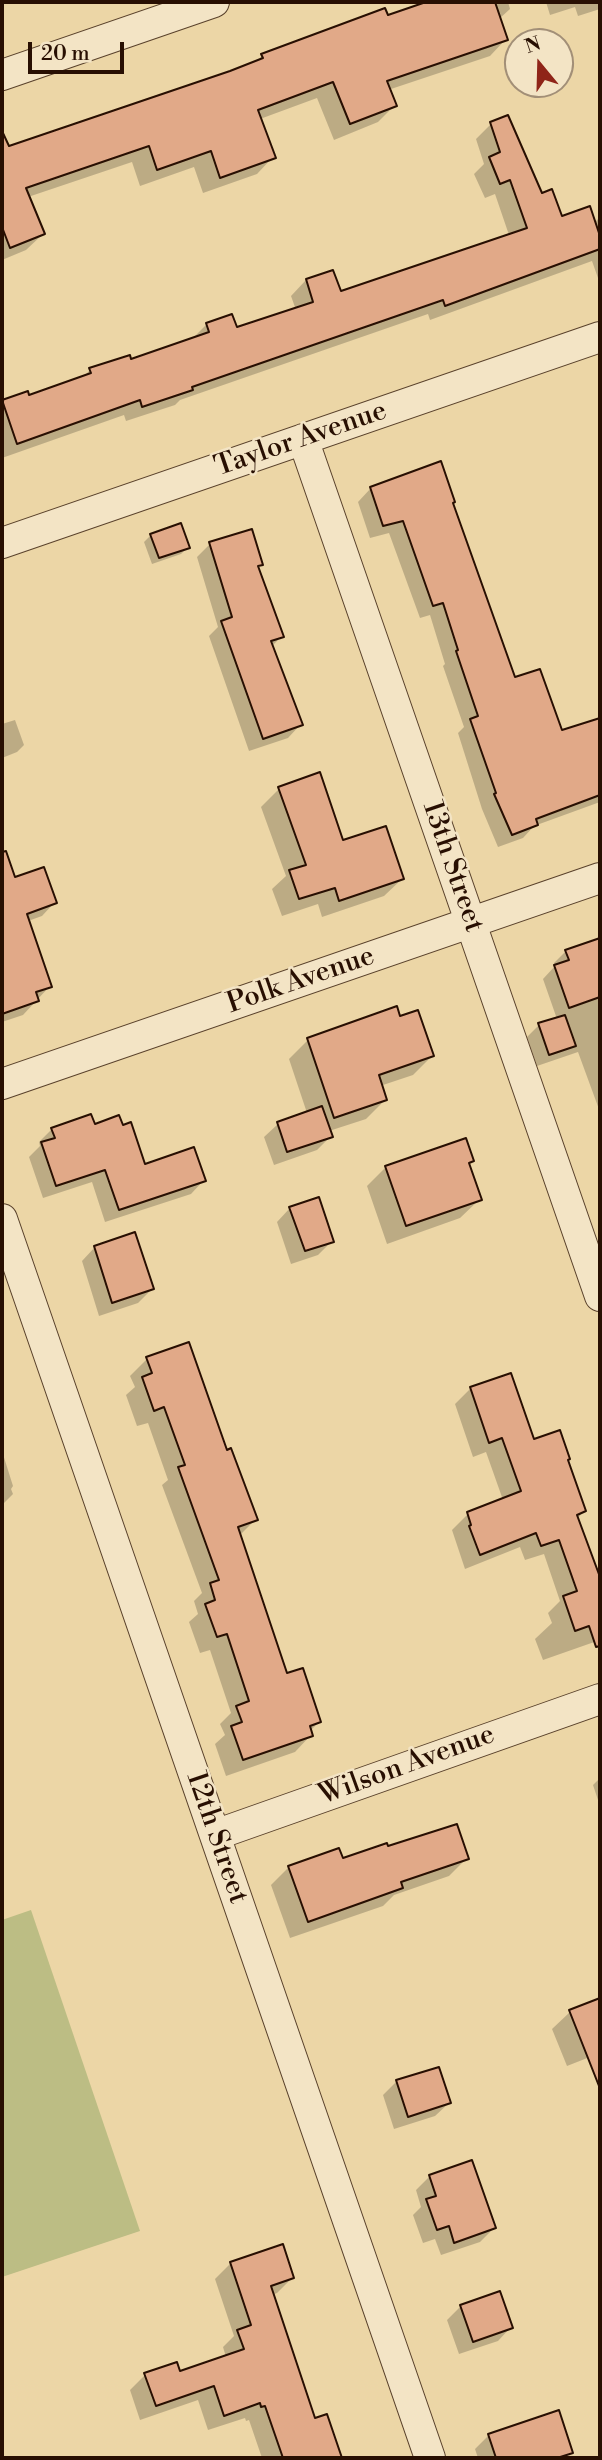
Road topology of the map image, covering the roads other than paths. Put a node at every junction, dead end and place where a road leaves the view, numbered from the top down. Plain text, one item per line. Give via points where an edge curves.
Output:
1 (214, 2) edge
2 (2, 75) edge
3 (600, 337) edge
4 (303, 439) junction
5 (2, 543) edge
6 (600, 878) edge
7 (471, 922) junction
8 (2, 1084) edge
9 (2, 1219) edge
10 (600, 1296) edge
11 (600, 1699) edge
12 (215, 1835) junction
13 (430, 2458) edge

1 - 2 street
3 - 4 street, Taylor Avenue
4 - 5 street, Taylor Avenue
4 - 7 street, 13th Street
6 - 7 street, Polk Avenue
7 - 8 street, Polk Avenue
7 - 10 street, 13th Street
9 - 12 street, 12th Street
11 - 12 street, Wilson Avenue
12 - 13 street, 12th Street

